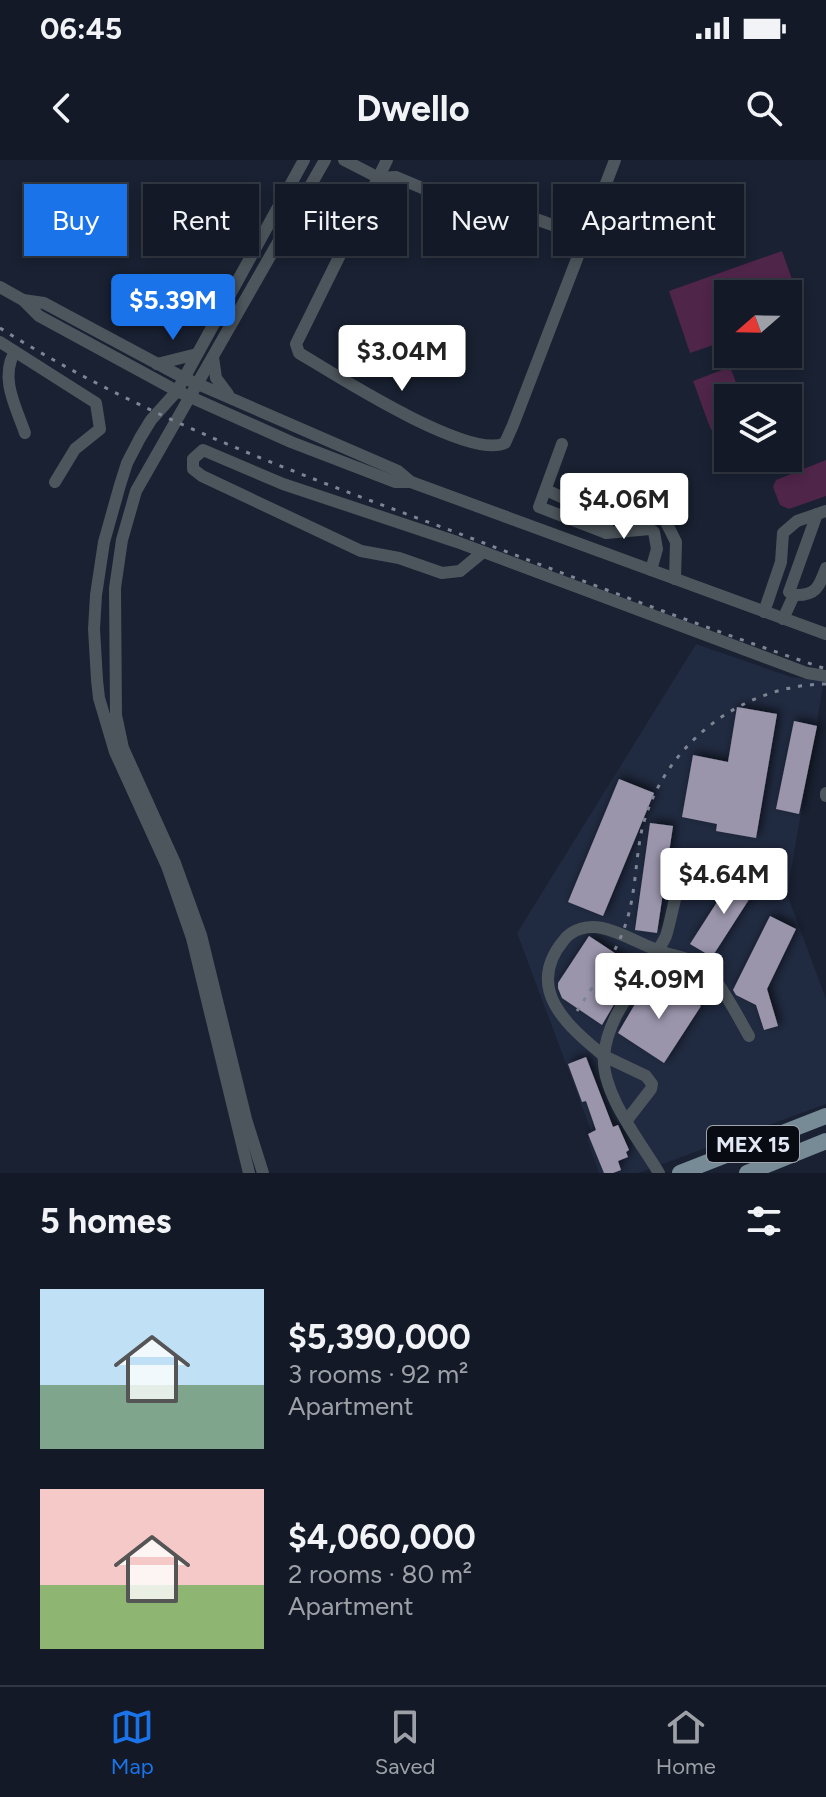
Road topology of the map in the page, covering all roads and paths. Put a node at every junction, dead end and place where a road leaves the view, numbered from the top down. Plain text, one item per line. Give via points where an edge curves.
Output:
1 (304, 160) edge
2 (325, 160) edge
3 (344, 160) edge
4 (386, 160) edge
5 (615, 160) edge
6 (362, 164) edge
7 (396, 177) junction
8 (379, 178) junction
9 (291, 184) edge
10 (311, 184) edge
11 (606, 184) edge
12 (275, 212) edge
13 (553, 225) edge
14 (275, 246) edge
15 (579, 256) edge
16 (0, 287) edge
17 (23, 300) junction
18 (0, 342) edge
19 (14, 353) junction
20 (197, 354) junction
21 (213, 357) junction
22 (157, 364) junction
23 (184, 378) junction
24 (198, 384) junction
25 (177, 391) junction
26 (191, 398) junction
27 (240, 403) junction
28 (25, 433) dead end
29 (562, 444) dead end
30 (55, 482) dead end
31 (411, 482) junction
32 (546, 490) junction
33 (821, 513) edge
34 (608, 518) junction
35 (606, 533) junction
36 (483, 552) junction
37 (826, 568) edge
38 (651, 570) junction
39 (675, 579) junction
40 (773, 585) junction
41 (791, 594) junction
42 (764, 612) junction
43 (783, 619) junction
44 (826, 634) edge
45 (826, 676) edge
46 (99, 698) junction
47 (115, 698) junction
48 (758, 860) dead end
49 (657, 951) junction
50 (218, 1019) junction
51 (749, 1036) dead end
52 (604, 1056) junction
53 (826, 1116) edge
54 (627, 1120) junction
55 (826, 1141) edge
56 (249, 1173) edge
57 (263, 1173) edge
58 (659, 1173) edge
59 (680, 1173) edge
60 (747, 1173) edge

1 - 9 street
2 - 10 street
3 - 6 street
4 - 7 street
4 - 8 street
5 - 11 street
6 - 8 street
7 - 8 street
7 - 13 street via 453,201
8 - 15 street via 296,349 404,415 447,433 488,446 505,443
12 - 20 street
14 - 21 street
16 - 17 street
17 - 22 street via 44,303
17 - 25 street via 39,316
18 - 19 street
19 - 28 street via 7,381
19 - 30 street via 96,403 100,429 75,449
20 - 22 street
20 - 23 street
21 - 24 street
21 - 27 street via 219,385
22 - 23 street
23 - 24 street
23 - 25 street
24 - 26 street
24 - 27 street
25 - 26 street
25 - 46 street via 151,420 127,463 104,542 94,629
26 - 31 street via 395,482
26 - 47 street via 136,491 122,540 115,588
27 - 31 street via 398,471
29 - 32 street
31 - 38 street
32 - 34 street
32 - 35 street via 539,507
33 - 40 street via 797,521 783,533
33 - 41 street
34 - 35 street
34 - 39 street via 657,504 676,542
35 - 38 street via 654,532 657,549
36 - 36 street via 322,498 203,450 193,459 193,469 202,476 361,551 442,573 460,571
36 - 45 street
37 - 41 street via 818,589
38 - 39 street
39 - 42 street
40 - 41 street
40 - 42 street
41 - 43 street
42 - 43 street
43 - 44 street
46 - 47 street
46 - 50 street via 115,752 167,866
47 - 50 street via 123,748 201,935
48 - 49 street via 697,856 682,878
49 - 51 street via 709,971
49 - 52 street via 609,1029
49 - 52 street via 603,928 586,928 570,932 552,955 546,983 551,998 582,1038
50 - 56 street
50 - 57 street
52 - 54 street via 612,1098
52 - 54 street via 652,1084
53 - 59 main road, MEX 15
54 - 58 street
55 - 60 main road, MEX 15

